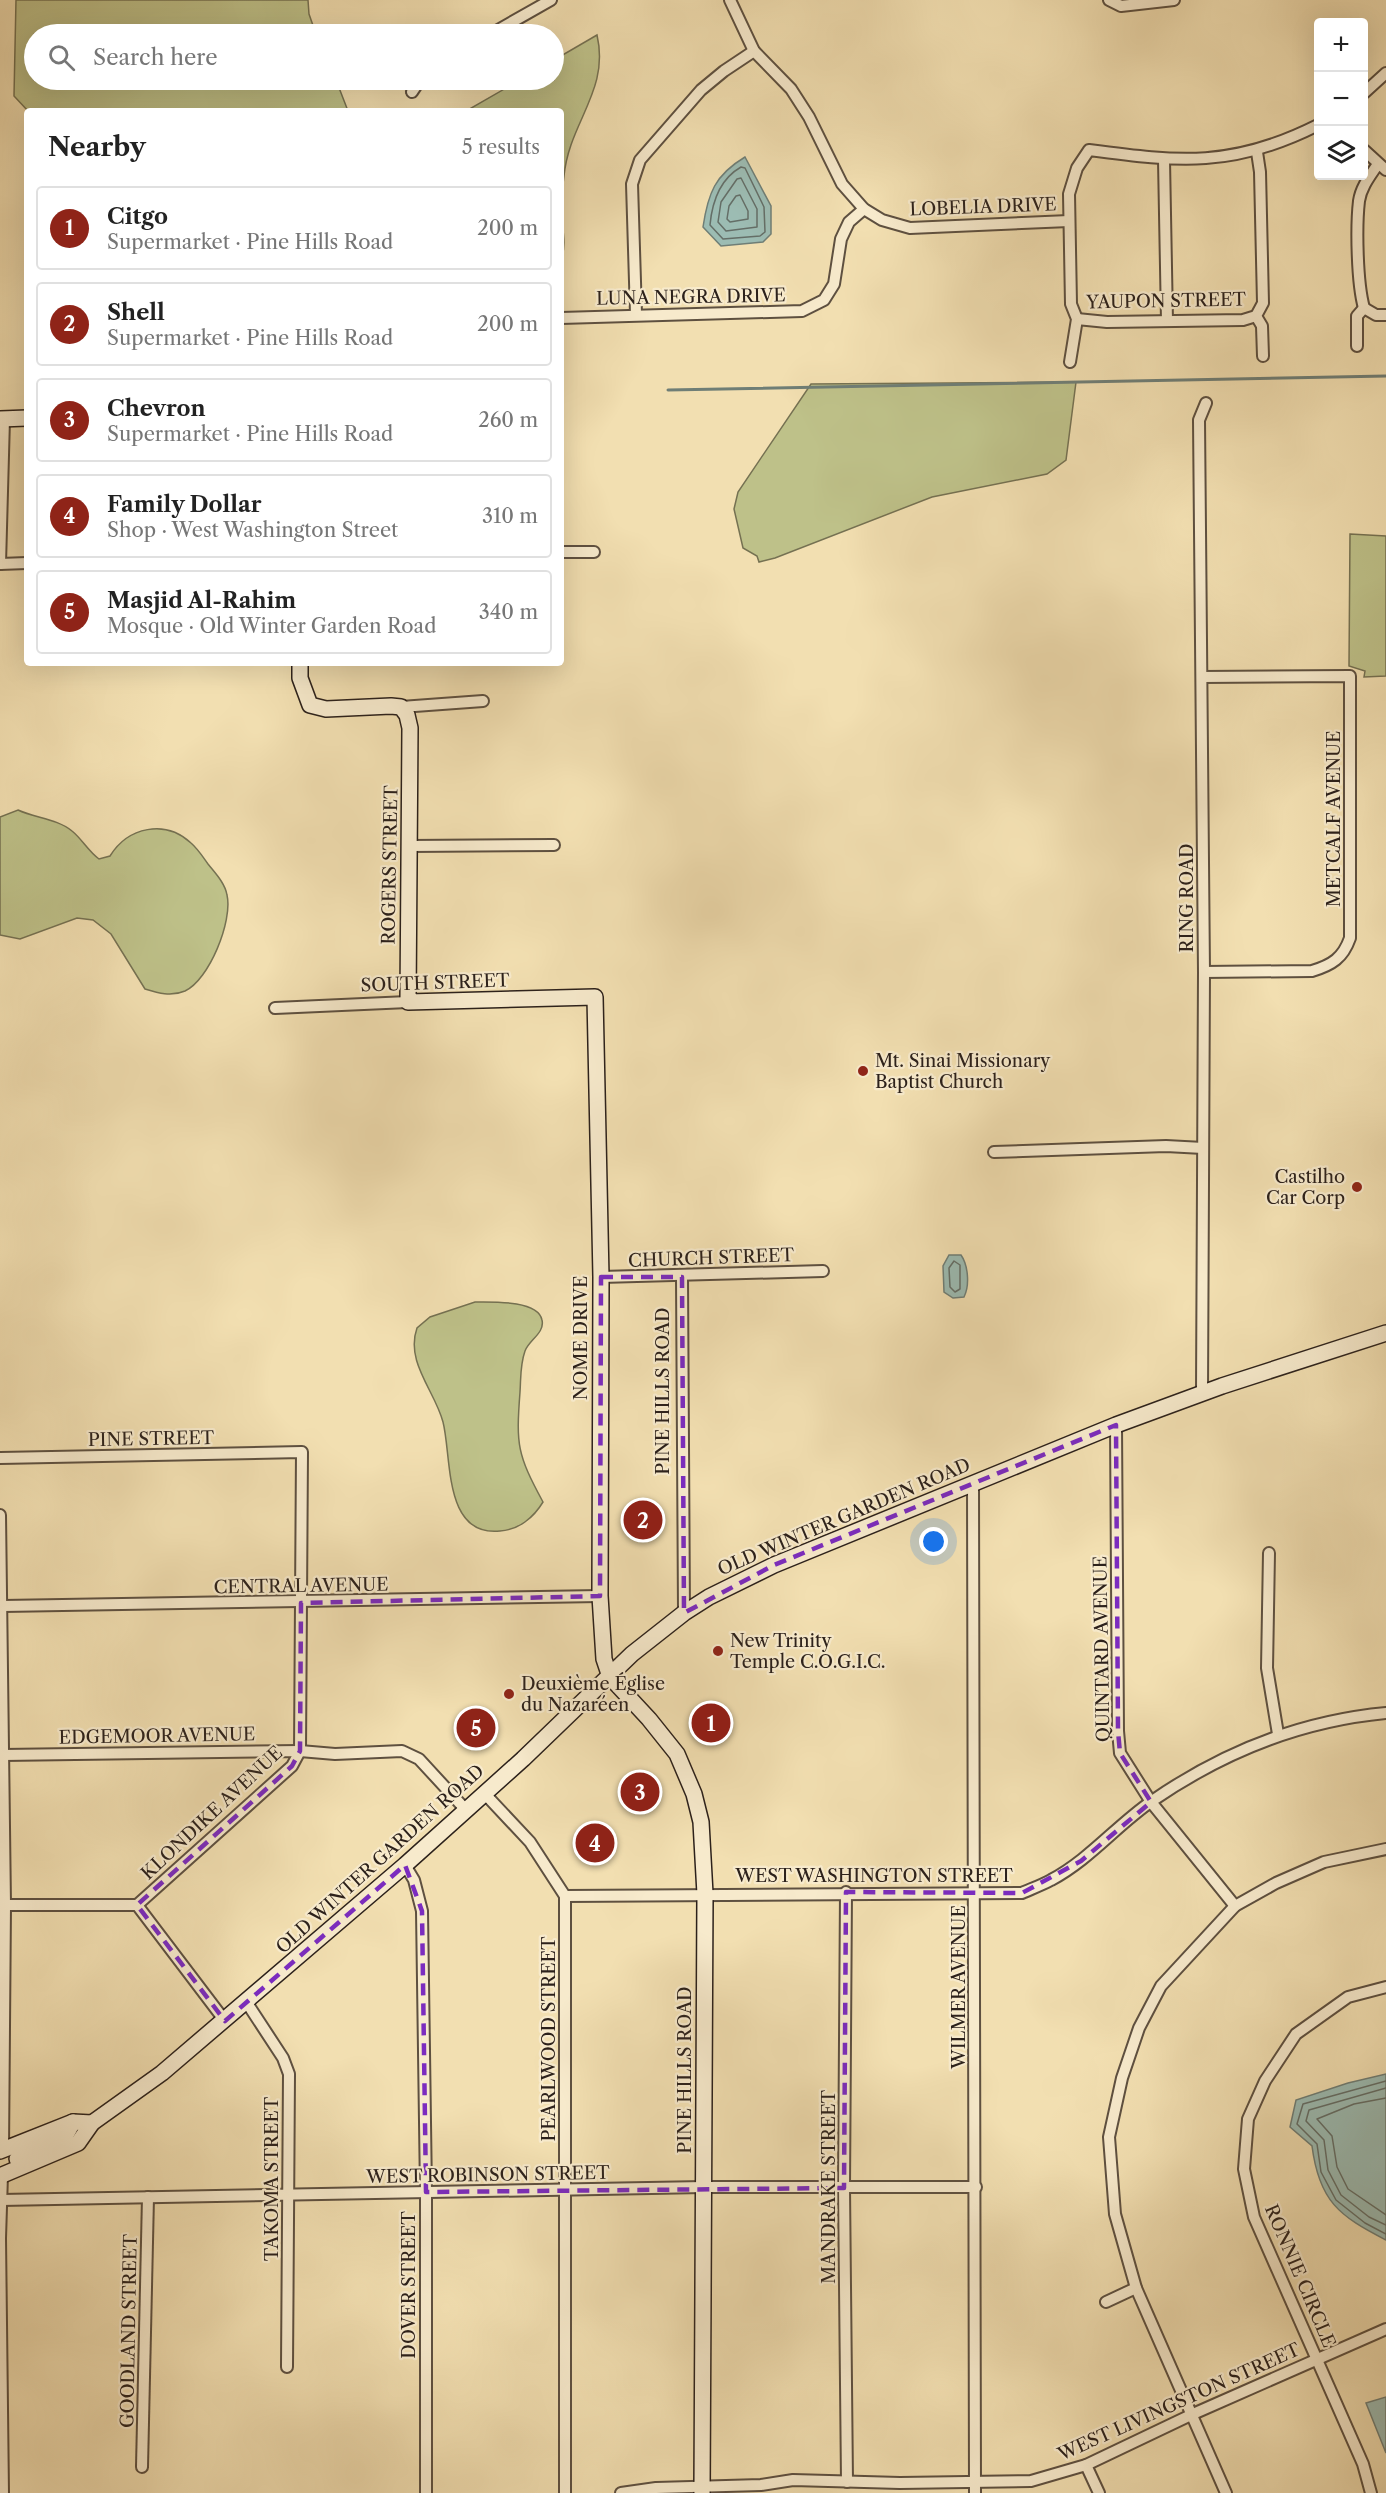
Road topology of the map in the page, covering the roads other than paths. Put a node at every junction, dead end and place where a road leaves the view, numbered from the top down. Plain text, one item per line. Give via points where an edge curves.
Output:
1 (551, 0) edge
2 (730, 0) edge
3 (1109, 0) edge
4 (1174, 0) edge
5 (509, 24) edge
6 (754, 51) junction
7 (1386, 73) edge
8 (1368, 89) edge
9 (1316, 126) edge
10 (1257, 152) junction
11 (1368, 154) edge
12 (1164, 160) junction
13 (1382, 167) edge
14 (864, 209) junction
15 (1069, 221) junction
16 (1364, 308) junction
17 (636, 314) junction
18 (1386, 315) edge
19 (1256, 316) junction
20 (564, 318) edge
21 (1077, 319) junction
22 (1167, 321) junction
23 (1357, 346) dead end
24 (1263, 356) dead end
25 (1070, 362) dead end
26 (1206, 403) dead end
27 (24, 418) edge
28 (2, 419) edge
29 (564, 552) edge
30 (594, 552) dead end
31 (24, 563) edge
32 (0, 564) edge
33 (300, 670) edge
34 (1202, 677) junction
35 (483, 701) dead end
36 (401, 706) junction
37 (554, 845) dead end
38 (410, 846) junction
39 (1204, 972) junction
40 (595, 997) joint
41 (408, 1002) junction
42 (275, 1008) dead end
43 (1203, 1148) junction
44 (994, 1152) dead end
45 (823, 1271) dead end
46 (601, 1277) junction
47 (682, 1277) junction
48 (1386, 1333) edge
49 (1202, 1393) junction
50 (1116, 1425) junction
51 (302, 1452) joint
52 (0, 1458) edge
53 (973, 1482) junction
54 (0, 1515) edge
55 (1269, 1552) dead end
56 (600, 1596) junction
57 (302, 1603) junction
58 (3, 1606) junction
59 (684, 1613) junction
60 (610, 1677) junction
61 (1386, 1713) edge
62 (1278, 1734) junction
63 (300, 1751) junction
64 (3, 1755) junction
65 (485, 1794) junction
66 (1151, 1802) junction
67 (466, 1810) junction
68 (1386, 1849) edge
69 (405, 1865) junction
70 (846, 1892) junction
71 (976, 1893) junction
72 (705, 1894) junction
73 (566, 1896) junction
74 (3, 1905) edge
75 (137, 1905) junction
76 (1235, 1906) junction
77 (1386, 1987) edge
78 (247, 2003) junction
79 (225, 2021) junction
80 (73, 2122) junction
81 (92, 2123) junction
82 (1, 2152) edge
83 (1, 2175) edge
84 (704, 2187) junction
85 (976, 2187) junction
86 (844, 2188) junction
87 (566, 2190) junction
88 (426, 2192) junction
89 (290, 2194) junction
90 (148, 2197) junction
91 (1, 2200) edge
92 (1136, 2289) junction
93 (1106, 2302) dead end
94 (1386, 2329) edge
95 (1317, 2360) junction
96 (287, 2367) dead end
97 (1193, 2414) junction
98 (1086, 2465) junction
99 (142, 2467) dead end
100 (848, 2482) junction
101 (975, 2488) edge
102 (702, 2490) edge
103 (3, 2493) edge
104 (426, 2493) edge
105 (565, 2493) edge
106 (621, 2493) edge
107 (1098, 2493) edge
108 (1226, 2493) edge
109 (1371, 2493) edge

1 - 5 street
2 - 6 street, LOBELIA DRIVE
3 - 4 street via 1121,6
6 - 14 street, LOBELIA DRIVE via 791,89 842,184
6 - 17 street via 701,90 640,160 632,184
7 - 8 street
9 - 10 street
10 - 12 street
10 - 19 street via 1263,303
11 - 13 street
12 - 15 street via 1089,150 1072,180
12 - 22 street
13 - 16 street via 1364,185 1359,201 1359,292
14 - 15 street, LOBELIA DRIVE via 882,220 910,228
14 - 17 street, LUNA NEGRA DRIVE via 849,222 841,239 834,284 824,300 802,311
15 - 21 street via 1071,304
16 - 18 street via 1376,315
16 - 23 street via 1357,316
17 - 20 street, LUNA NEGRA DRIVE
19 - 22 street, YAUPON STREET via 1243,320
19 - 24 street via 1262,326
21 - 22 street, YAUPON STREET
21 - 25 street
26 - 34 street, RING ROAD via 1199,420
27 - 28 main road
28 - 32 street
29 - 30 street
31 - 32 street
33 - 36 main road via 310,705 326,709
34 - 39 street, RING ROAD
34 - 39 street, METCALF AVENUE via 1350,676 1350,938 1345,952 1312,970
35 - 36 street
36 - 38 main road, ROGERS STREET via 410,728
37 - 38 street
38 - 41 main road, ROGERS STREET
39 - 43 street, RING ROAD
40 - 41 main road, SOUTH STREET
40 - 46 main road, NOME DRIVE
41 - 42 street, SOUTH STREET
43 - 44 street
43 - 49 street, RING ROAD
45 - 47 street, CHURCH STREET
46 - 47 street, CHURCH STREET
46 - 56 main road, NOME DRIVE
47 - 59 street, PINE HILLS ROAD
48 - 49 main road, OLD WINTER GARDEN ROAD
49 - 50 main road, OLD WINTER GARDEN ROAD
50 - 53 main road, OLD WINTER GARDEN ROAD
50 - 66 street, QUINTARD AVENUE via 1120,1753
51 - 52 street, PINE STREET
51 - 57 street, KLONDIKE AVENUE
53 - 59 main road, OLD WINTER GARDEN ROAD via 740,1580
53 - 71 street, WILMER AVENUE
54 - 58 street
55 - 62 street via 1267,1668
56 - 57 street, CENTRAL AVENUE
56 - 60 main road, NOME DRIVE via 604,1659
57 - 58 street, CENTRAL AVENUE
57 - 63 street, KLONDIKE AVENUE
58 - 64 street
59 - 60 main road, OLD WINTER GARDEN ROAD via 632,1654
60 - 65 main road, OLD WINTER GARDEN ROAD
60 - 72 main road, PINE HILLS ROAD via 677,1754 701,1822
61 - 62 street, WEST WASHINGTON STREET
62 - 66 street, WEST WASHINGTON STREET via 1223,1757
63 - 64 street, EDGEMOOR AVENUE
63 - 67 street, EDGEMOOR AVENUE via 402,1751 419,1759
63 - 75 street, KLONDIKE AVENUE via 291,1766
64 - 74 street
65 - 67 main road, OLD WINTER GARDEN ROAD
65 - 73 street via 530,1842
66 - 71 street, WEST WASHINGTON STREET via 1081,1861 1051,1880 1022,1893
66 - 76 street, QUINTARD AVENUE
67 - 69 main road, OLD WINTER GARDEN ROAD
68 - 76 street via 1324,1862
69 - 78 main road, OLD WINTER GARDEN ROAD
69 - 88 street, DOVER STREET via 414,1880 422,1911
70 - 71 street, WEST WASHINGTON STREET
70 - 72 street, WEST WASHINGTON STREET
70 - 86 street, MANDRAKE STREET
71 - 85 street, WILMER AVENUE
72 - 73 street, WEST WASHINGTON STREET
72 - 84 main road, PINE HILLS ROAD
73 - 87 street, PEARLWOOD STREET
74 - 75 street
74 - 82 street
75 - 79 street, KLONDIKE AVENUE
76 - 92 street via 1161,1986 1139,2028 1122,2078 1109,2137 1114,2214
77 - 95 street, RONNIE CIRCLE via 1347,1997 1296,2034 1265,2080 1248,2119 1244,2169 1254,2217
78 - 79 main road, OLD WINTER GARDEN ROAD
78 - 89 street, TAKOMA STREET via 289,2074
79 - 81 main road, OLD WINTER GARDEN ROAD via 140,2091
80 - 81 main road
80 - 82 main road
80 - 83 main road via 66,2135 14,2160
81 - 83 main road, OLD WINTER GARDEN ROAD via 78,2143
83 - 91 street
84 - 86 street, WEST ROBINSON STREET
84 - 87 street, WEST ROBINSON STREET
84 - 102 main road, PINE HILLS ROAD
85 - 86 street, WEST ROBINSON STREET
85 - 101 street, WILMER AVENUE
86 - 100 street, MANDRAKE STREET
87 - 88 street, WEST ROBINSON STREET
87 - 105 street, PEARLWOOD STREET
88 - 89 street, WEST ROBINSON STREET
88 - 104 street, DOVER STREET
89 - 90 street, WEST ROBINSON STREET
89 - 96 street, TAKOMA STREET
90 - 91 street, WEST ROBINSON STREET
90 - 99 street, GOODLAND STREET
91 - 103 street
92 - 93 street
92 - 97 street
94 - 95 street, WEST LIVINGSTON STREET
95 - 97 street, WEST LIVINGSTON STREET
95 - 109 street, RONNIE CIRCLE via 1363,2464
97 - 98 street, WEST LIVINGSTON STREET
97 - 108 street
98 - 101 street, WEST LIVINGSTON STREET via 1031,2481
98 - 107 street
100 - 101 street, WEST LIVINGSTON STREET
100 - 102 street, WEST LIVINGSTON STREET via 793,2480
102 - 106 street, WEST LIVINGSTON STREET

